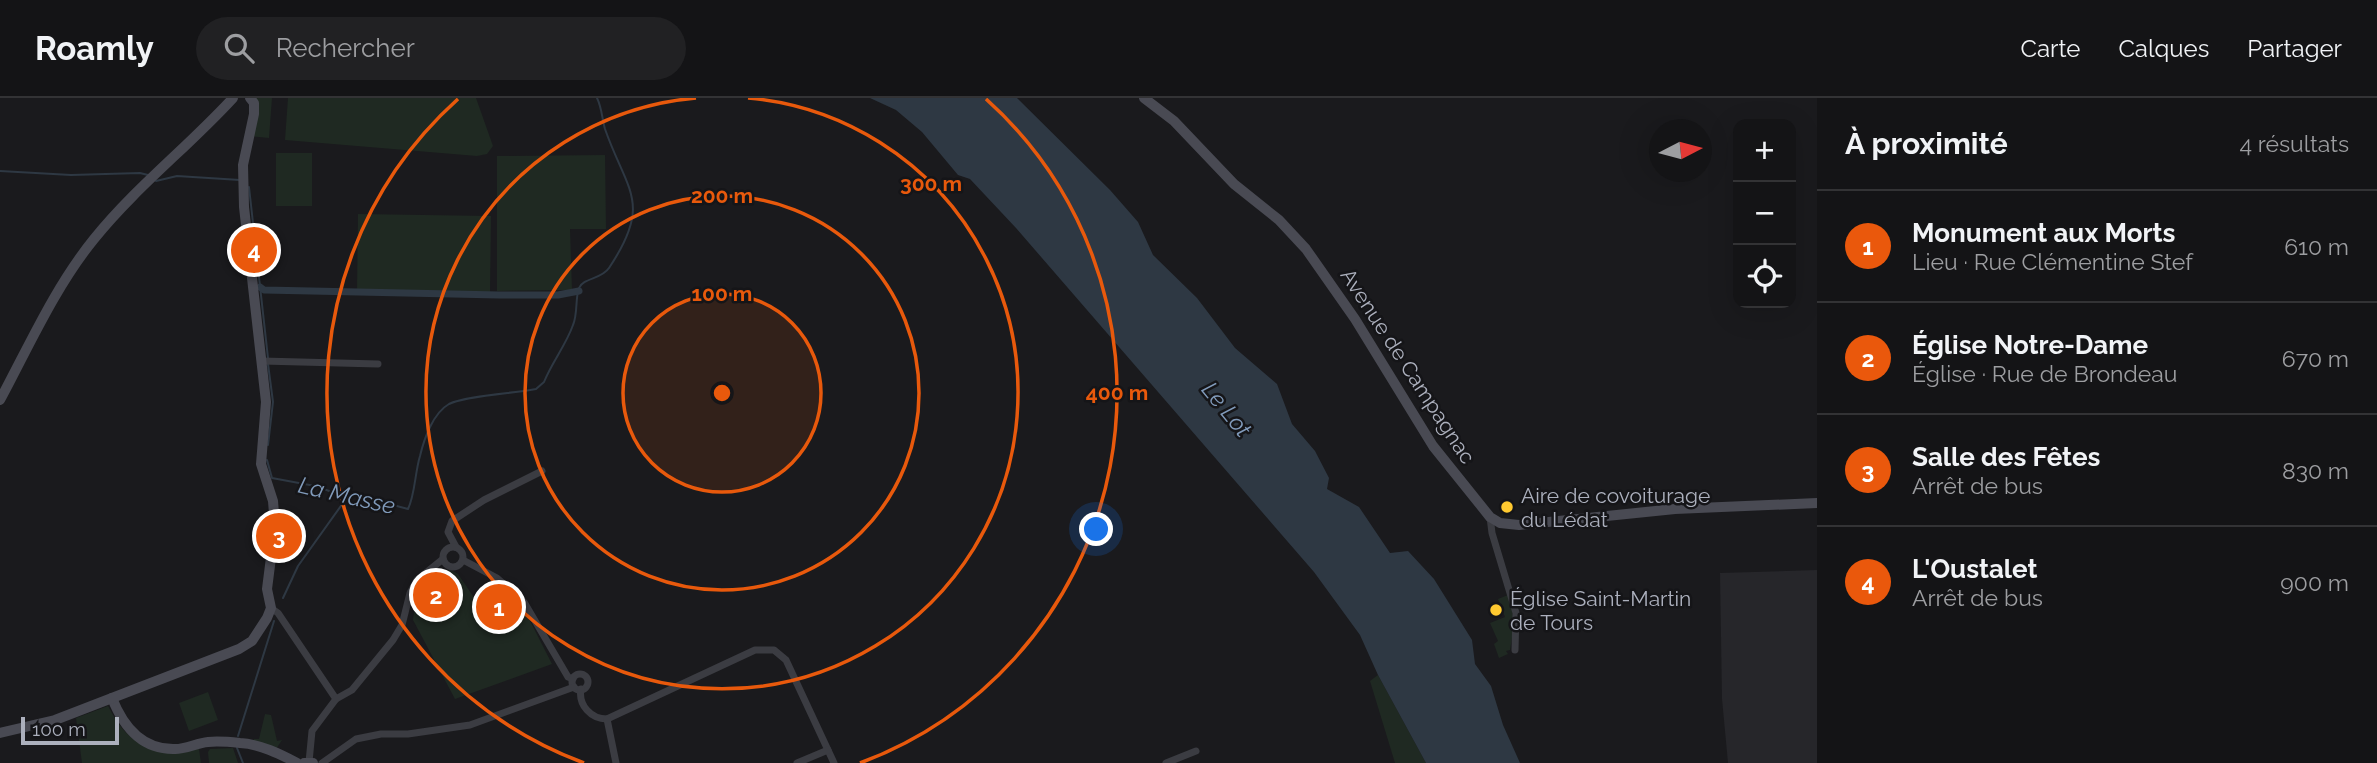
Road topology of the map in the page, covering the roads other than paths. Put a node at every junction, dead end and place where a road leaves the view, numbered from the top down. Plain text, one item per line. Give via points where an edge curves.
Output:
1 (233, 98) edge
2 (250, 98) edge
3 (1144, 98) edge
4 (267, 361) junction
5 (378, 364) dead end
6 (0, 400) edge
7 (541, 471) dead end
8 (1817, 503) edge
9 (1490, 517) junction
10 (456, 547) junction
11 (443, 559) junction
12 (463, 560) junction
13 (271, 608) junction
14 (1515, 650) dead end
15 (576, 685) junction
16 (112, 698) junction
17 (335, 699) junction
18 (607, 719) junction
19 (0, 733) edge
20 (828, 750) junction
21 (1196, 751) dead end
22 (306, 763) edge
23 (322, 763) edge
24 (616, 763) edge
25 (797, 763) edge
26 (834, 763) edge
27 (1166, 763) edge

1 - 6 street via 92,241 63,282
2 - 4 street via 254,114 243,164 244,207
3 - 9 street, Avenue de Campagnac via 1174,121 1306,249 1433,446
4 - 5 street
4 - 13 street via 261,464 273,501 275,526 267,589
7 - 10 street via 452,521 448,532
8 - 9 street via 1675,509 1519,526
9 - 14 street via 1516,613
10 - 11 street via 445,550
10 - 12 street
11 - 12 street via 454,567
11 - 17 street via 417,580 393,640 352,690
12 - 15 street via 497,578 524,602
13 - 16 street via 252,641 239,649
13 - 17 street
15 - 18 street via 586,711
15 - 23 street via 470,725 356,739
16 - 19 street via 55,720
16 - 22 street via 130,731 151,744 175,749 208,742 244,743
17 - 22 street via 312,731
18 - 20 street via 755,650 774,649 786,660
18 - 24 street
20 - 25 street
20 - 26 street
21 - 27 street

